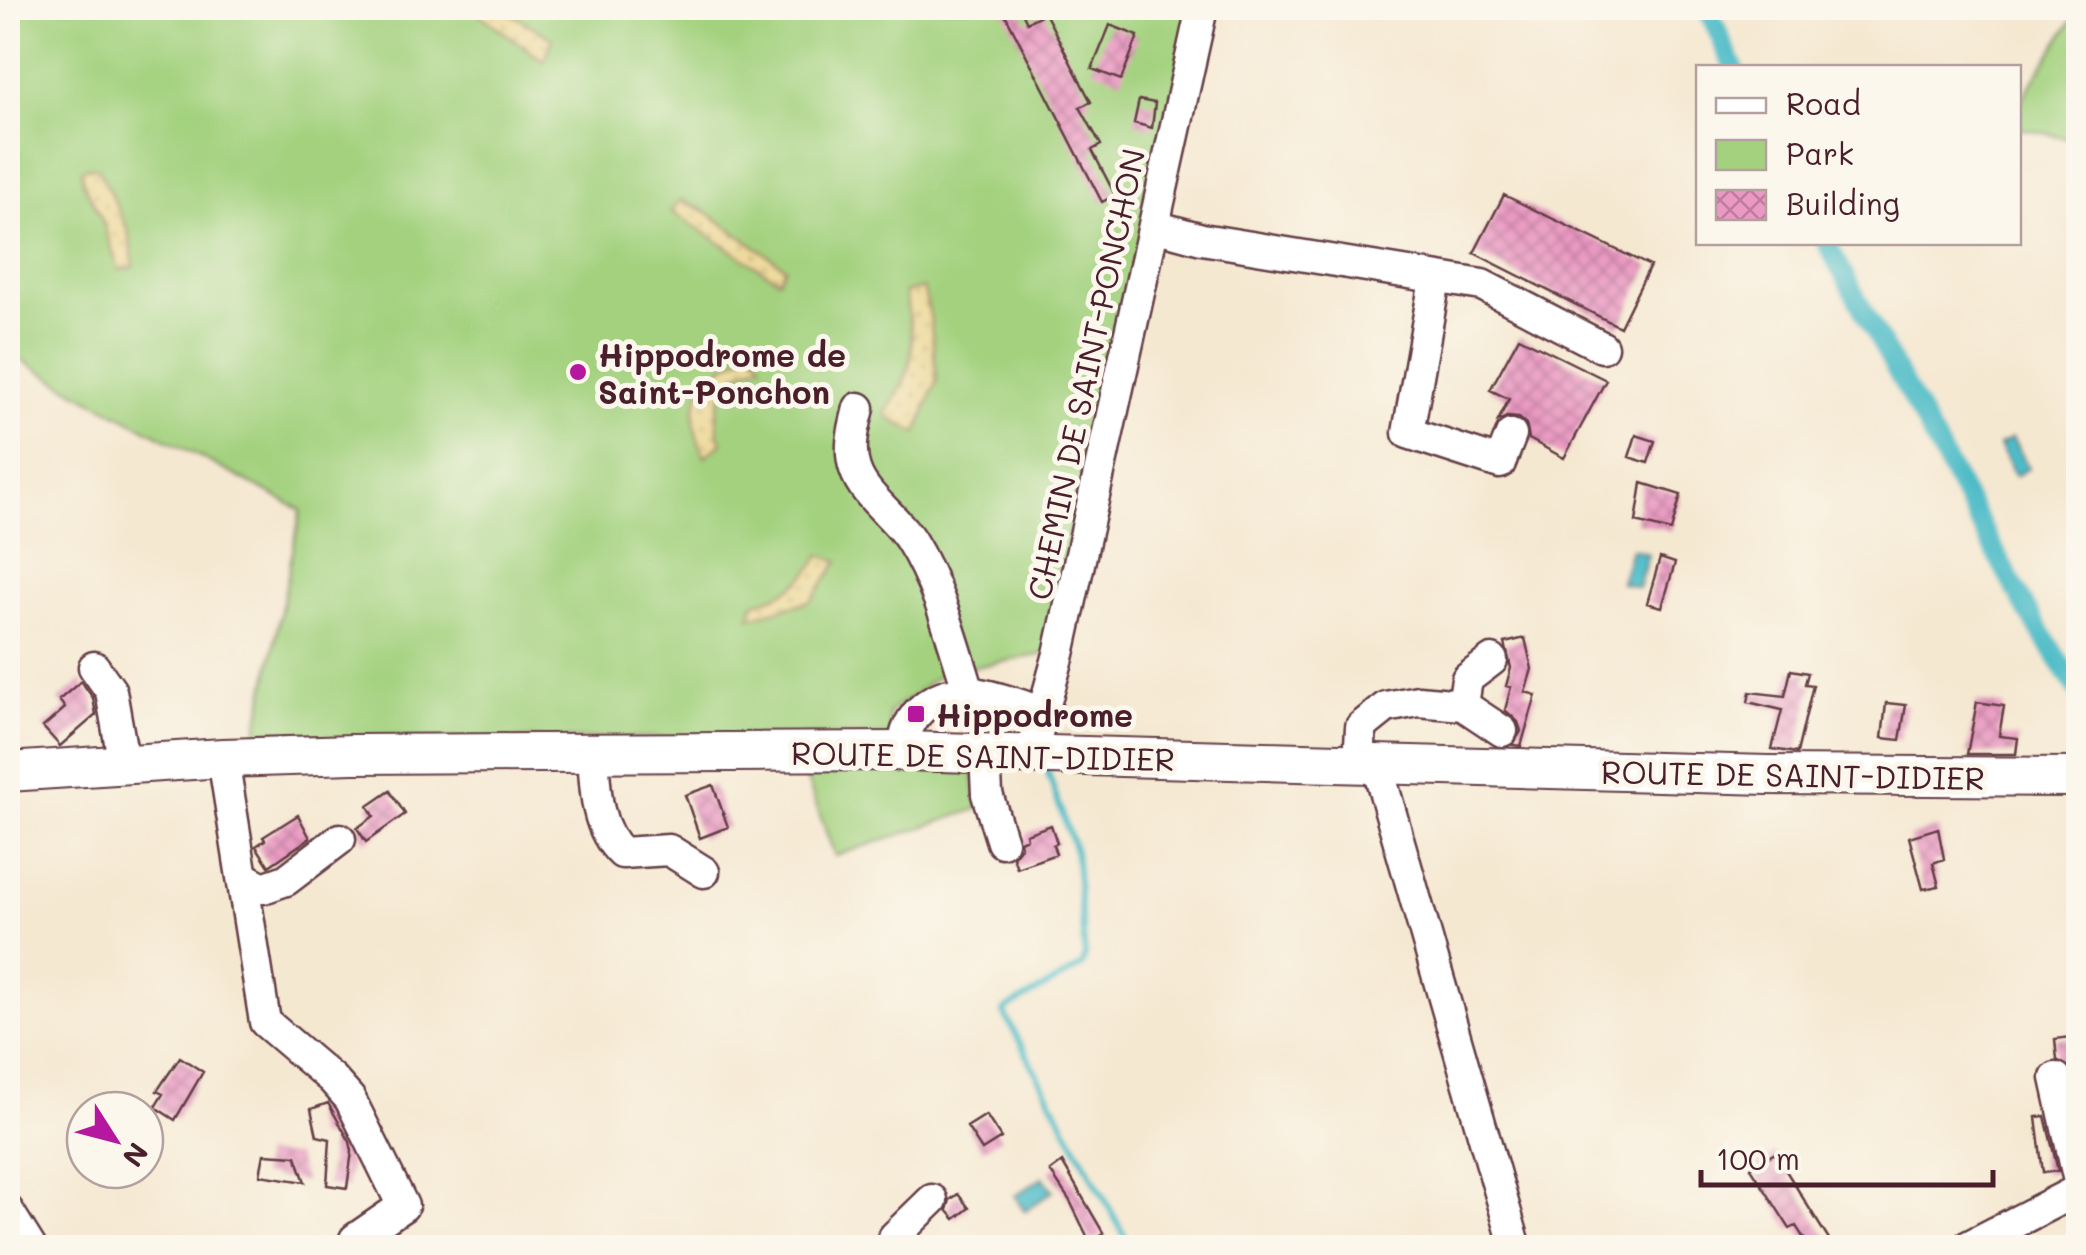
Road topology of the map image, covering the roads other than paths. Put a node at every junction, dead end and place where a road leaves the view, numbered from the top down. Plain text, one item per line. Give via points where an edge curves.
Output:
1 (1202, 8) edge
2 (1154, 226) junction
3 (1435, 280) junction
4 (1602, 347) dead end
5 (858, 408) dead end
6 (1511, 435) dead end
7 (1492, 660) dead end
8 (94, 667) dead end
9 (969, 692) junction
10 (1463, 705) junction
11 (1044, 713) junction
12 (1502, 731) dead end
13 (593, 751) junction
14 (904, 751) junction
15 (984, 754) junction
16 (1031, 755) junction
17 (223, 758) junction
18 (1367, 762) junction
19 (124, 764) junction
20 (8, 772) edge
21 (2078, 777) edge
22 (340, 840) dead end
23 (1002, 842) dead end
24 (704, 872) dead end
25 (243, 876) junction
26 (2056, 1078) dead end
27 (2076, 1164) edge
28 (2078, 1190) edge
29 (932, 1200) dead end
30 (8, 1211) edge
31 (355, 1239) dead end
32 (31, 1248) edge
33 (892, 1248) edge
34 (1516, 1248) edge
35 (1965, 1248) edge

1 - 2 street, CHEMIN DE SAINT-PONCHON
2 - 3 street
2 - 11 street, CHEMIN DE SAINT-PONCHON
3 - 4 street via 1482,286
3 - 6 street via 1408,433 1500,463
5 - 9 street via 855,471 918,554
7 - 10 street via 1467,679
8 - 19 street via 111,691
9 - 11 street
9 - 14 street via 929,702 907,728
10 - 12 street
10 - 18 street via 1418,701 1386,707 1361,727
11 - 16 street, CHEMIN DE SAINT-PONCHON
13 - 14 main road, ROUTE DE SAINT-DIDIER
13 - 17 main road, ROUTE DE SAINT-DIDIER
13 - 24 street via 608,840 622,853 669,850
14 - 15 main road, ROUTE DE SAINT-DIDIER
15 - 16 main road, ROUTE DE SAINT-DIDIER
15 - 23 street via 987,794
16 - 18 main road, ROUTE DE SAINT-DIDIER
17 - 19 main road, ROUTE DE SAINT-DIDIER
17 - 25 street
18 - 21 main road, ROUTE DE SAINT-DIDIER
18 - 34 street
19 - 20 main road, ROUTE DE SAINT-DIDIER
22 - 25 street via 286,880 263,888
25 - 31 street via 265,1022 350,1099 403,1206
26 - 27 street
28 - 35 street
29 - 33 street via 894,1237
30 - 32 street

